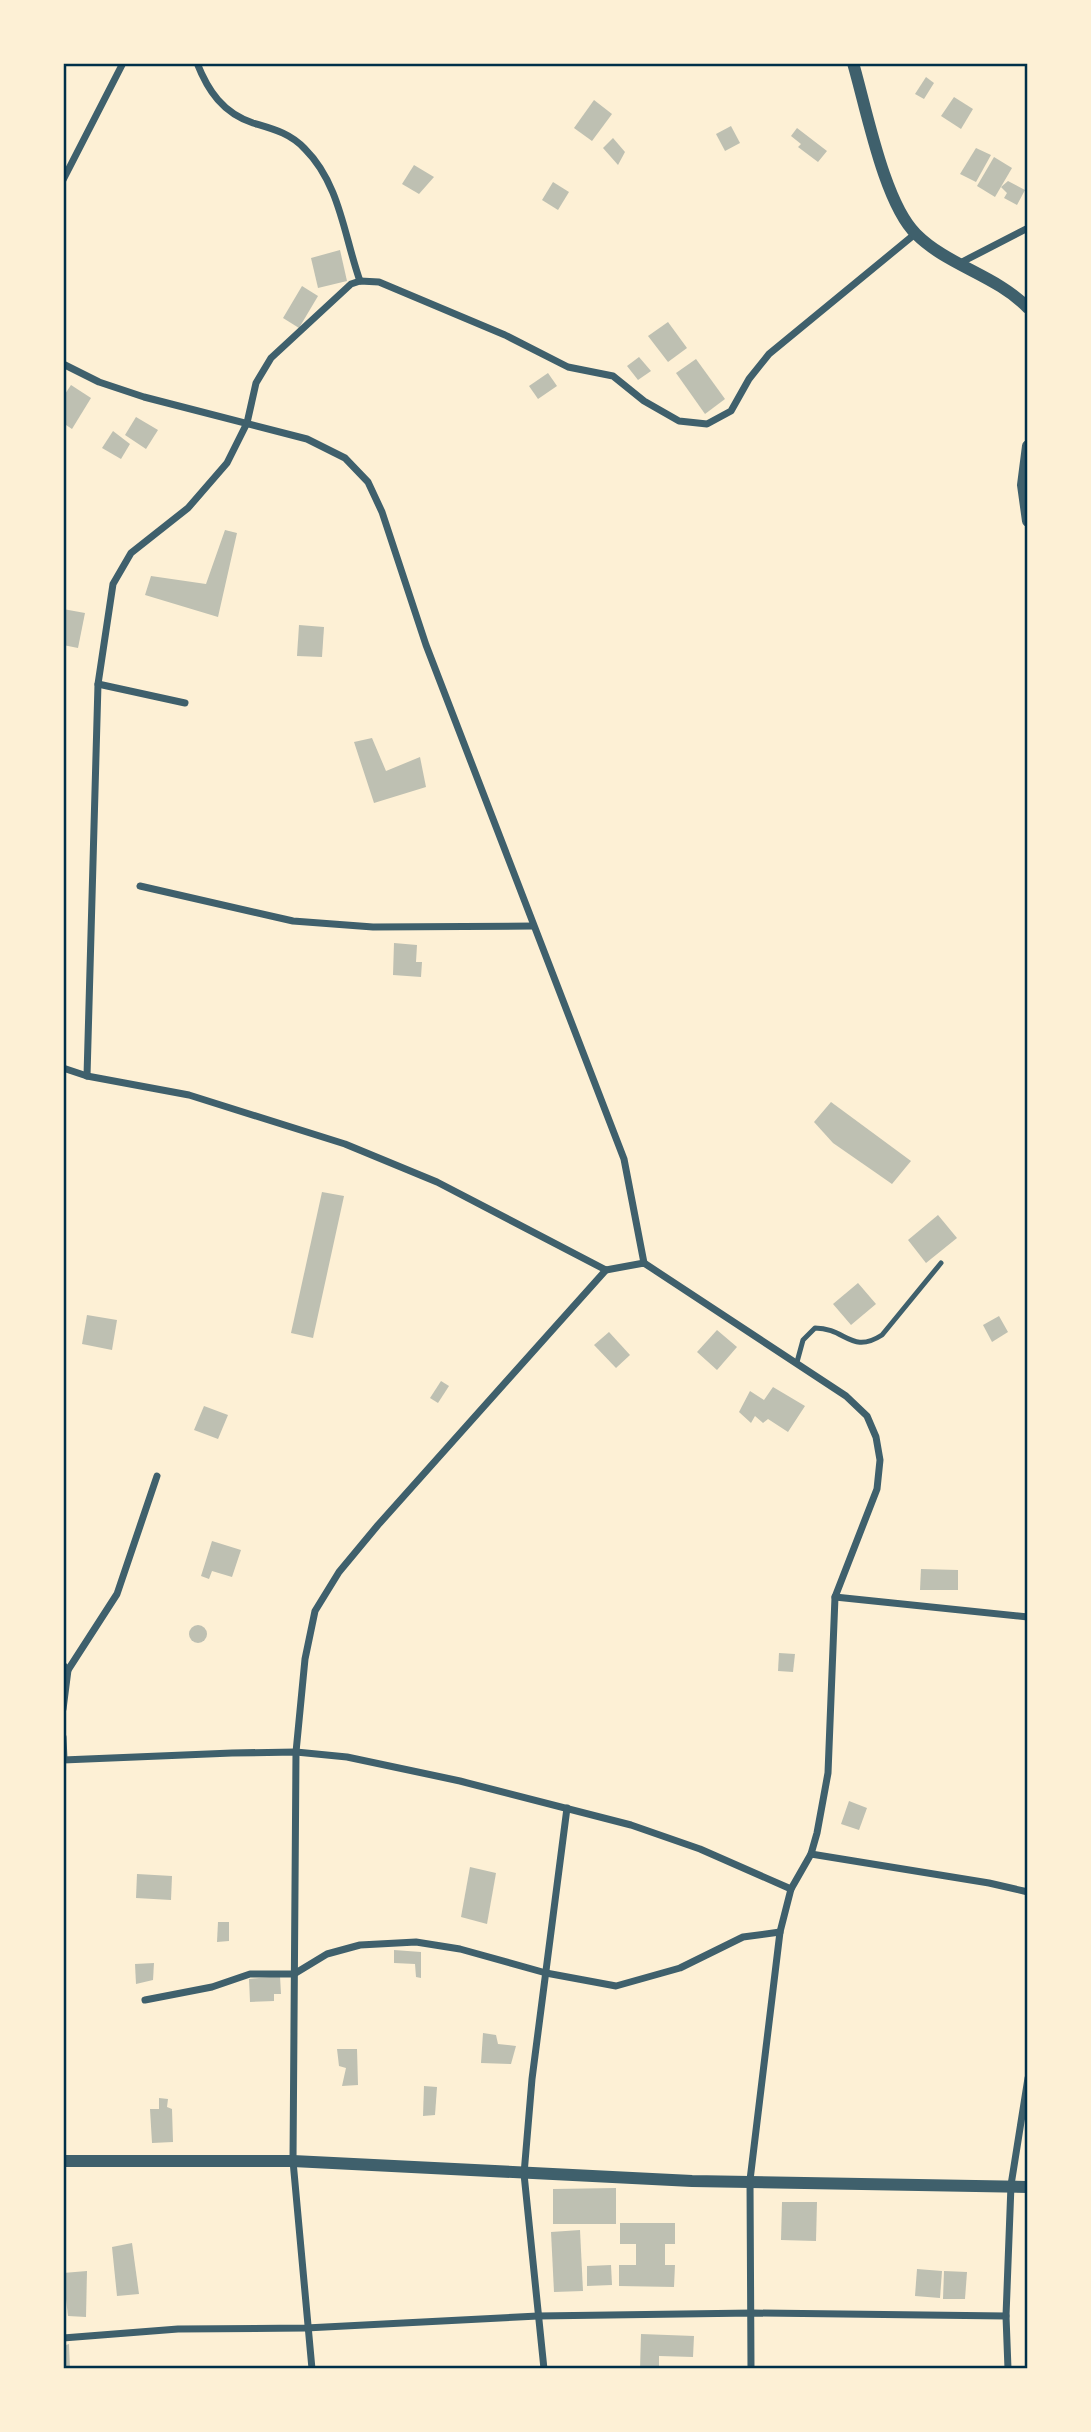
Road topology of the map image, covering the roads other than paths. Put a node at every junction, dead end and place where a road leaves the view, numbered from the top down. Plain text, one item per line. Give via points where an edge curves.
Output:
1 (122, 63) edge
2 (197, 63) edge
3 (853, 63) edge
4 (63, 180) edge
5 (1028, 228) edge
6 (915, 234) junction
7 (960, 263) junction
8 (360, 281) junction
9 (1028, 308) edge
10 (63, 364) edge
11 (247, 423) junction
12 (1028, 446) edge
13 (1028, 521) edge
14 (98, 684) junction
15 (185, 703) dead end
16 (140, 886) dead end
17 (533, 926) junction
18 (63, 1068) edge
19 (88, 1076) junction
20 (645, 1263) junction
21 (941, 1263) dead end
22 (606, 1269) junction
23 (797, 1362) junction
24 (157, 1476) dead end
25 (835, 1597) junction
26 (1028, 1617) edge
27 (65, 1667) edge
28 (63, 1709) edge
29 (63, 1737) edge
30 (296, 1752) junction
31 (64, 1760) edge
32 (567, 1808) junction
33 (811, 1854) junction
34 (791, 1889) junction
35 (1028, 1892) edge
36 (780, 1933) junction
37 (546, 1973) junction
38 (294, 1974) junction
39 (145, 2000) dead end
40 (1028, 2078) edge
41 (63, 2161) edge
42 (293, 2161) junction
43 (524, 2174) junction
44 (750, 2180) junction
45 (1011, 2185) junction
46 (1028, 2187) edge
47 (753, 2313) junction
48 (538, 2316) junction
49 (1006, 2316) junction
50 (306, 2328) junction
51 (63, 2338) edge
52 (312, 2369) edge
53 (544, 2369) edge
54 (751, 2369) edge
55 (1008, 2369) edge

1 - 4 street
2 - 8 street via 208,88 224,106 243,119 286,134 317,162 334,193
3 - 6 street via 891,194
5 - 7 street
6 - 7 street
6 - 8 street via 769,354 724,417 697,425 661,412 613,376 568,367 400,289
7 - 9 street via 1013,293
8 - 11 street via 271,358 251,396
10 - 11 street via 144,397
11 - 14 street via 227,463 208,486 139,545 118,571 109,598
11 - 17 street via 307,439 345,458 368,482
12 - 13 street via 1024,485
14 - 15 street
14 - 19 street
16 - 17 street via 293,921 373,927
17 - 20 street via 624,1159
18 - 19 street
19 - 22 street via 189,1095 345,1144 437,1182
20 - 22 street
20 - 23 street
21 - 23 lane via 883,1335 858,1344 834,1331 815,1328 803,1340
22 - 30 street via 339,1572 315,1611 305,1659
23 - 25 street via 867,1416 880,1460 877,1489
24 - 27 street via 117,1594
25 - 26 street
25 - 33 street via 828,1773
27 - 28 street
29 - 31 street
30 - 31 street
30 - 32 street via 372,1762
30 - 38 street
32 - 34 street via 700,1849
32 - 37 street
33 - 34 street
33 - 35 street
34 - 36 street
36 - 37 street via 743,1937 680,1968 616,1986
36 - 44 street
37 - 38 street via 416,1942 360,1945 327,1954
37 - 43 street
38 - 39 street via 250,1974
38 - 42 street
40 - 45 street
41 - 42 street
42 - 43 street
42 - 50 street
43 - 44 street
43 - 48 street
44 - 45 street
44 - 47 street
45 - 46 street
45 - 49 street
47 - 48 street
47 - 49 street
47 - 54 street
48 - 50 street
48 - 53 street
49 - 55 street
50 - 51 street via 178,2329
50 - 52 street

